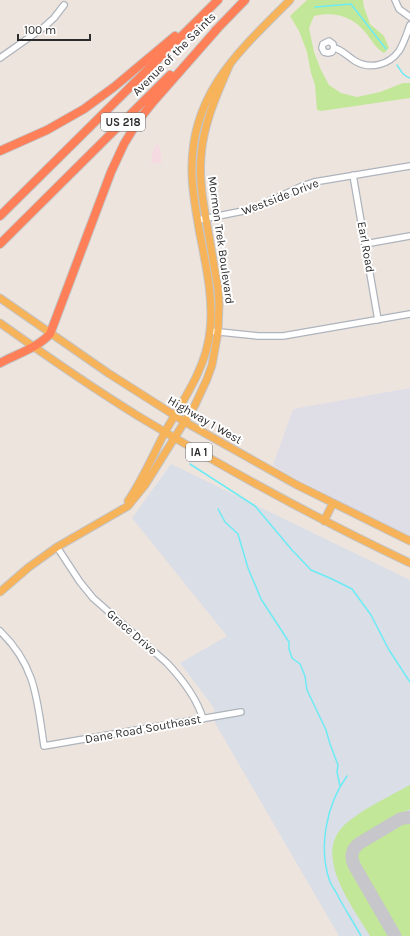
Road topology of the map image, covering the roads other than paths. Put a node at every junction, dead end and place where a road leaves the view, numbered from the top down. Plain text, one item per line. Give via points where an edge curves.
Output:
1 (217, 0) edge
2 (245, 0) edge
3 (290, 0) edge
4 (395, 0) edge
5 (64, 5) dead end
6 (410, 17) edge
7 (410, 24) edge
8 (218, 28) junction
9 (334, 48) dead end
10 (0, 58) edge
11 (230, 64) junction
12 (0, 151) edge
13 (410, 166) edge
14 (353, 175) junction
15 (0, 216) edge
16 (206, 219) junction
17 (198, 220) junction
18 (410, 236) edge
19 (0, 244) edge
20 (365, 244) junction
21 (0, 298) edge
22 (410, 314) edge
23 (378, 320) junction
24 (0, 323) edge
25 (210, 331) junction
26 (218, 332) junction
27 (50, 334) junction
28 (34, 347) junction
29 (0, 363) edge
30 (175, 416) junction
31 (184, 422) junction
32 (166, 431) junction
33 (176, 437) junction
34 (333, 503) junction
35 (117, 513) junction
36 (324, 521) junction
37 (410, 541) edge
38 (57, 547) junction
39 (410, 564) edge
40 (0, 592) edge
41 (0, 631) edge
42 (241, 712) dead end
43 (203, 719) junction

1 - 12 highway via 96,101 52,127
1 - 15 highway, Avenue of the Saints / US 218
2 - 8 highway, Avenue of the Saints / US 218
3 - 11 main road, Mormon Trek Boulevard
4 - 6 street via 399,9
5 - 10 street via 44,27
7 - 9 street via 398,52 387,62 378,65 360,64
8 - 19 highway, Avenue of the Saints / US 218
8 - 27 highway via 153,102 124,144
11 - 16 main road, Mormon Trek Boulevard via 210,113 202,144 200,171
11 - 17 main road, Mormon Trek Boulevard via 209,96 194,140 192,187
13 - 14 street, Westside Drive
14 - 16 street, Westside Drive via 314,182 253,209
14 - 20 street, Earl Road
16 - 17 street, Westside Drive
16 - 26 main road, Mormon Trek Boulevard via 218,288
17 - 25 main road, Mormon Trek Boulevard via 209,286
18 - 20 street
20 - 23 street, Earl Road
21 - 27 main road, Highway 1 West / IA 1
22 - 23 street
23 - 26 street via 283,336
24 - 28 main road, IA 1
25 - 26 street
25 - 30 main road, Mormon Trek Boulevard via 202,363
26 - 31 main road, Mormon Trek Boulevard via 212,365 205,385
27 - 28 highway
27 - 30 main road, Highway 1 West / IA 1
28 - 29 highway
28 - 32 main road, IA 1 via 104,394
30 - 31 main road, Highway 1 West / IA 1
30 - 32 main road, Mormon Trek Boulevard
31 - 33 main road, Mormon Trek Boulevard
31 - 34 main road, Highway 1 West / IA 1
32 - 33 main road, IA 1
32 - 35 main road, Mormon Trek Boulevard via 138,485
33 - 35 main road, Mormon Trek Boulevard via 134,499
33 - 36 main road, IA 1 via 201,454
34 - 36 main road
34 - 37 main road, Highway 1 West / IA 1
35 - 38 main road, Mormon Trek Boulevard
36 - 39 main road, IA 1
38 - 40 main road, Mormon Trek Boulevard
38 - 43 street, Grace Drive via 93,598 175,672 192,694
41 - 43 street, Dane Road Southeast via 17,649 28,670 38,704 44,746
42 - 43 street, Dane Road Southeast

